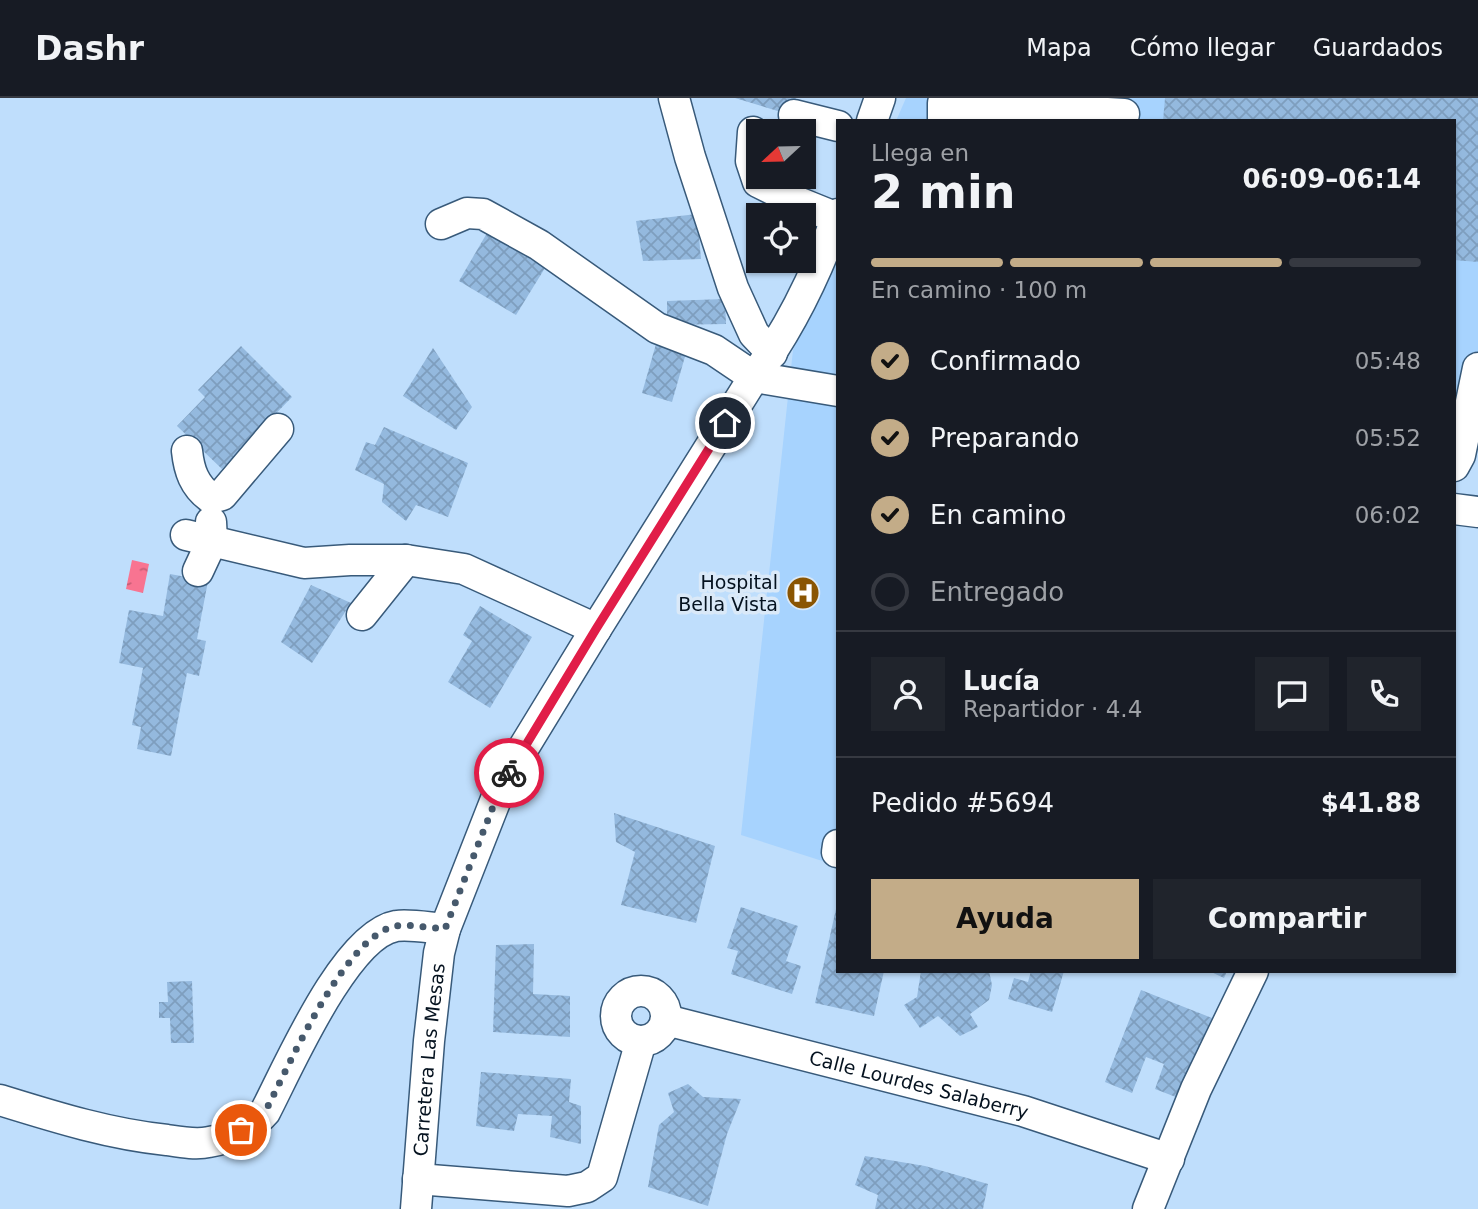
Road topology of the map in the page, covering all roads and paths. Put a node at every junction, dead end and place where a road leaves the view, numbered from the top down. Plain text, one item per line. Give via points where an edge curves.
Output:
1 (674, 98) edge
2 (880, 98) edge
3 (1124, 111) edge
4 (794, 116) dead end
5 (873, 119) edge
6 (943, 119) edge
7 (836, 126) edge
8 (772, 189) edge
9 (836, 216) edge
10 (836, 219) edge
11 (441, 224) dead end
12 (772, 353) junction
13 (1478, 368) edge
14 (754, 377) junction
15 (836, 391) edge
16 (278, 429) dead end
17 (187, 451) dead end
18 (1456, 462) edge
19 (211, 498) junction
20 (1456, 509) edge
21 (1478, 512) edge
22 (199, 538) junction
23 (406, 559) junction
24 (198, 571) dead end
25 (362, 615) dead end
26 (596, 629) junction
27 (445, 929) junction
28 (1252, 973) edge
29 (666, 1020) junction
30 (641, 1041) junction
31 (0, 1100) edge
32 (1169, 1159) junction
33 (418, 1179) junction
34 (416, 1209) edge
35 (1148, 1209) edge

1 - 12 street via 733,288 754,334
2 - 5 street
3 - 6 street via 943,103
4 - 7 street
8 - 9 street
10 - 12 street, Carretera Las Mesas
11 - 14 street via 467,213 483,214 539,245 657,328 714,350
12 - 14 street, Carretera Las Mesas
13 - 18 street
14 - 15 street
14 - 26 street, Carretera Las Mesas
16 - 19 street via 222,495
17 - 19 street via 196,484
19 - 22 street
20 - 21 street
22 - 23 street via 304,563
22 - 24 street
23 - 25 street
23 - 26 street via 464,569
26 - 27 street, Carretera Las Mesas via 498,794
27 - 31 street via 396,926 357,952 332,986 265,1112 241,1130 209,1143 139,1137
27 - 33 street, Carretera Las Mesas via 430,1029
28 - 32 street via 1196,1089
29 - 30 street via 660,1033
29 - 30 street via 662,1003 649,993 625,997 617,1012 620,1029 632,1040
29 - 32 street, Calle Lourdes Salaberry via 1023,1111
30 - 33 street via 602,1177 587,1187 568,1191
32 - 35 street
33 - 34 street, Carretera Las Mesas

